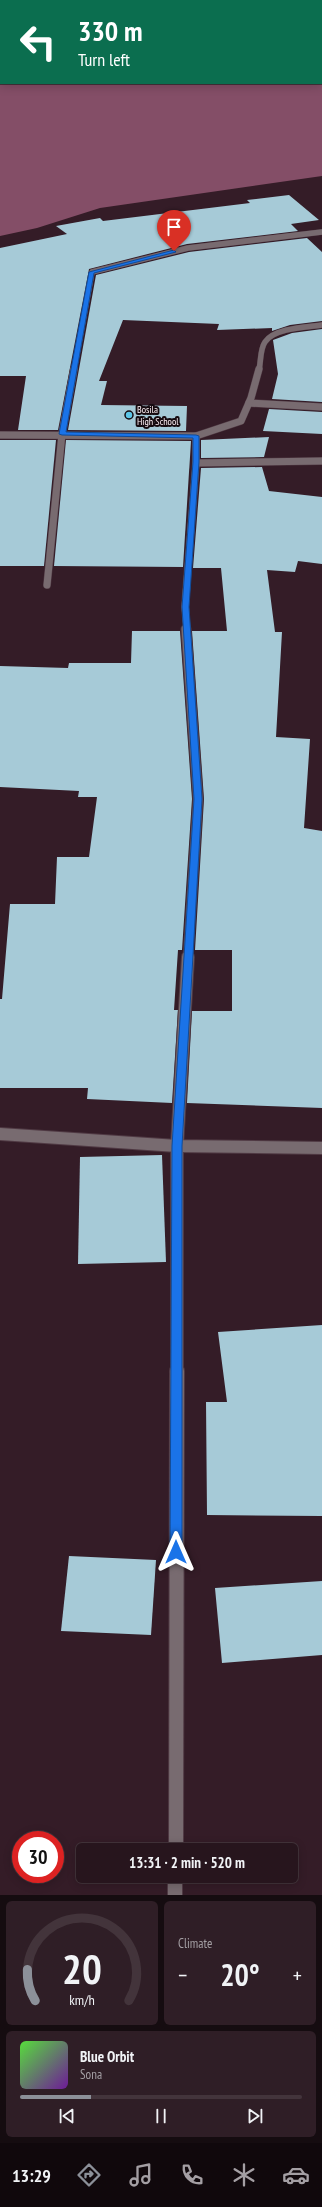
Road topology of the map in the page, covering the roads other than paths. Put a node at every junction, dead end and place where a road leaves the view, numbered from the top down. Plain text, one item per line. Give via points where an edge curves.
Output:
1 (322, 232) edge
2 (322, 325) edge
3 (249, 404) junction
4 (322, 408) edge
5 (62, 434) junction
6 (0, 435) edge
7 (196, 436) junction
8 (322, 460) edge
9 (196, 462) junction
10 (47, 585) dead end
11 (0, 1134) edge
12 (177, 1146) junction
13 (322, 1148) edge
14 (176, 1843) edge
15 (176, 1883) edge
16 (175, 1895) edge

1 - 5 street via 188,248 92,272
2 - 3 street via 281,332 268,338 263,345 259,373
3 - 4 street
3 - 7 street via 241,421
5 - 6 street
5 - 7 street
5 - 10 street
7 - 9 street
8 - 9 street
9 - 12 street via 185,607 198,799
11 - 12 street
12 - 13 street
12 - 14 street
15 - 16 street

